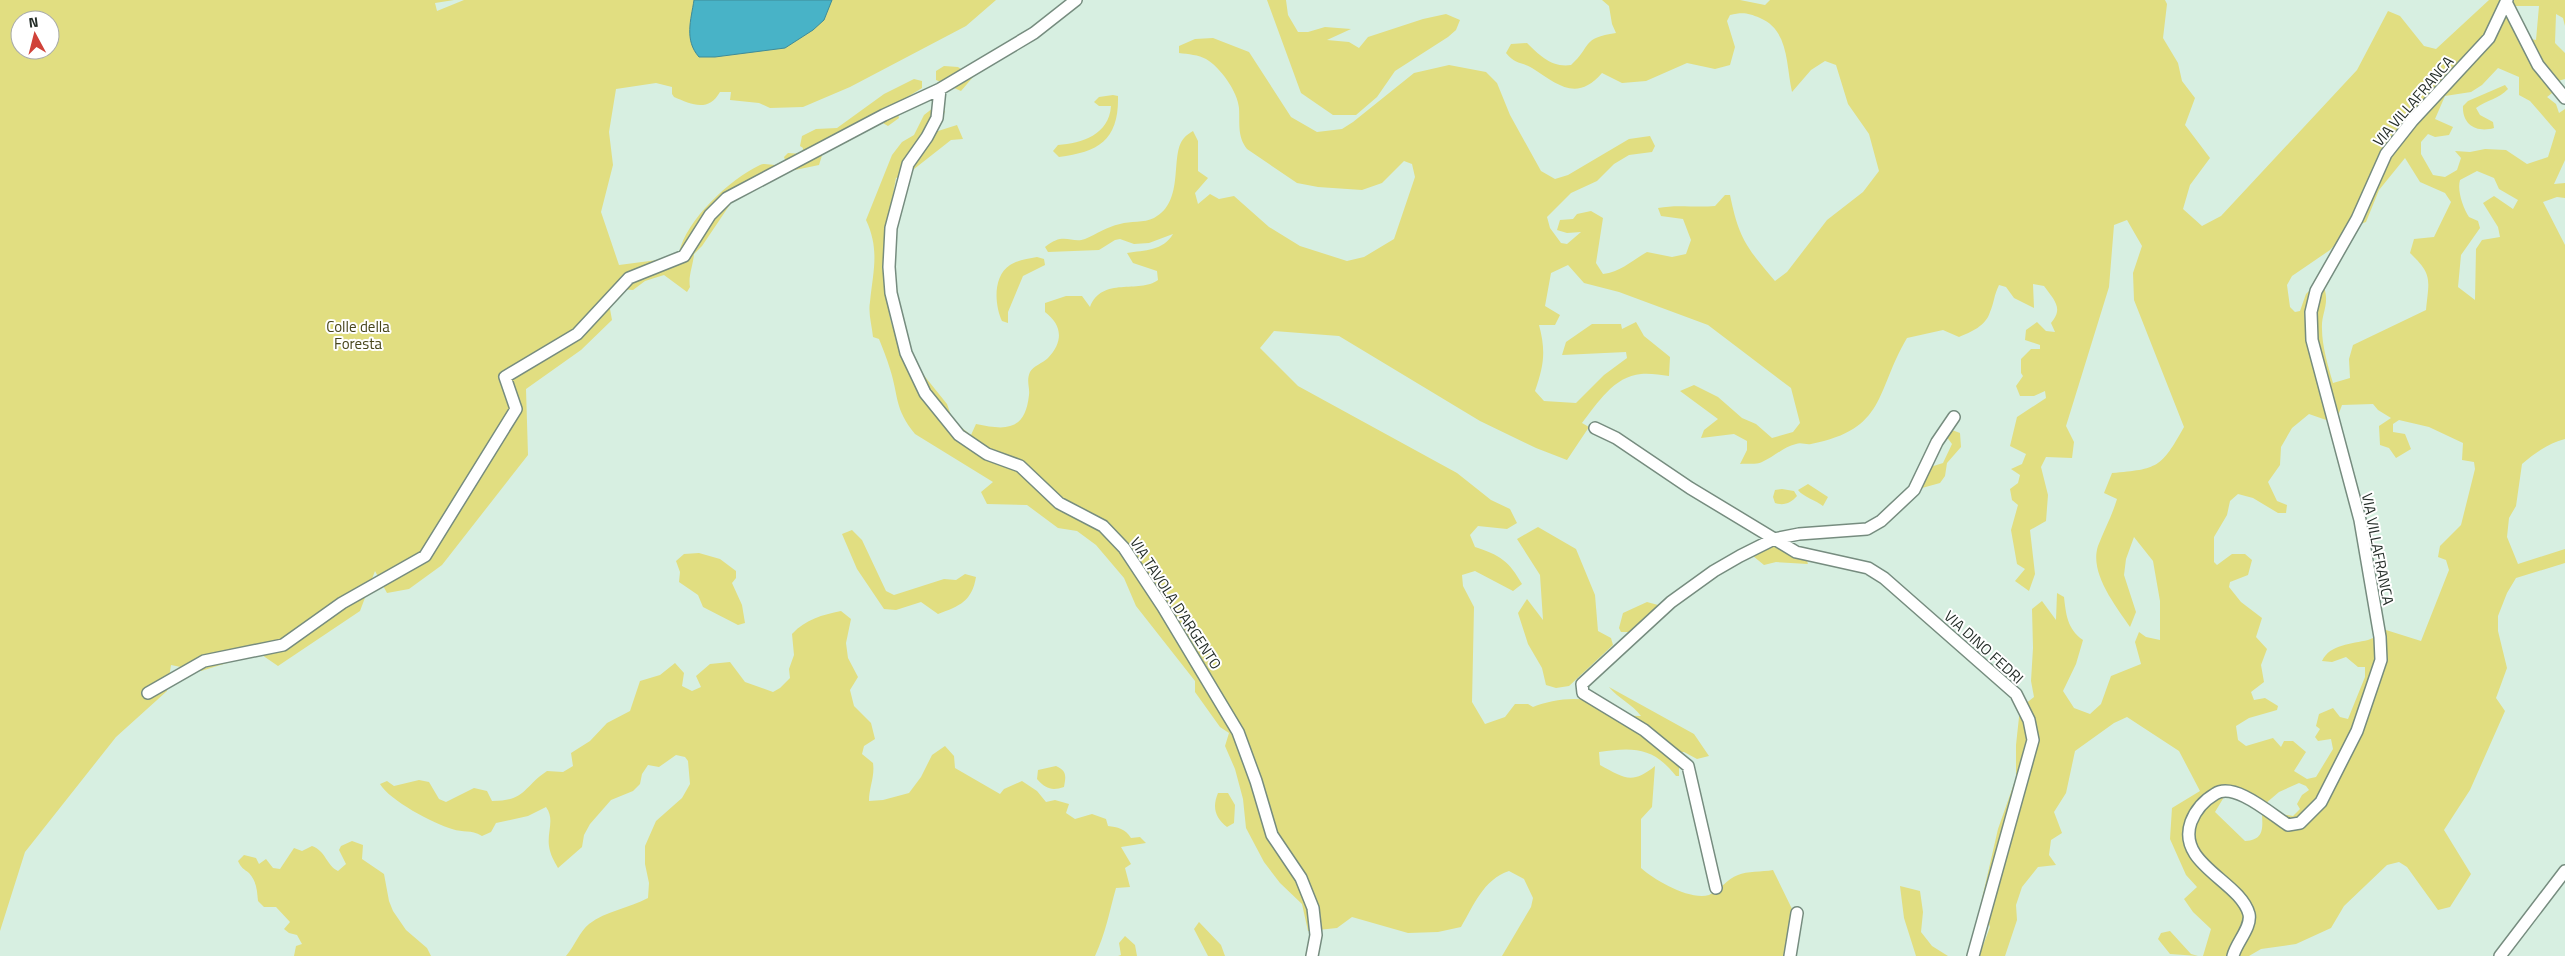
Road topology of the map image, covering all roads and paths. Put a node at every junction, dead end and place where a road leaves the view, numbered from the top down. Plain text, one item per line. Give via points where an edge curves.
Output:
1 (1076, 0) edge
2 (2507, 2) edge
3 (940, 89) junction
4 (2565, 98) edge
5 (1954, 417) dead end
6 (1595, 428) dead end
7 (1774, 539) junction
8 (148, 693) dead end
9 (2565, 871) edge
10 (1716, 888) dead end
11 (1797, 913) dead end
12 (1312, 956) edge
13 (1790, 956) edge
14 (1973, 956) edge
15 (2233, 956) edge
16 (2500, 956) edge

1 - 3 street via 1034,33
2 - 4 street via 2538,65
2 - 15 street, VIA VILLAFRANCA via 2489,38 2386,154 2357,219 2316,291 2311,312 2312,340 2360,520 2381,660 2357,731 2321,802 2300,823 2288,825 2237,792 2220,790 2203,801 2193,818 2189,829 2196,855 2243,900 2250,915 2249,924
3 - 8 street via 727,198 710,216 684,256 629,278 577,334 505,377 516,409 425,556 342,603 283,645 204,661
3 - 12 street, VIA TAVOLA D'ARGENTO via 937,118 928,137 908,164 891,228 891,293 906,353 925,393 959,435 987,454 1020,466 1059,503 1103,526 1124,548 1238,732 1272,835 1301,878 1312,908 1316,935
5 - 7 street via 1936,442 1914,490 1881,520 1867,529
6 - 7 street, VIA DINO FEDRI via 1616,438
7 - 10 street via 1714,571 1671,602 1582,684 1583,693 1644,730 1688,766
7 - 14 street, VIA DINO FEDRI via 1796,552 1868,568 1884,578 2016,694 2029,720 2033,740
9 - 16 street
11 - 13 street

